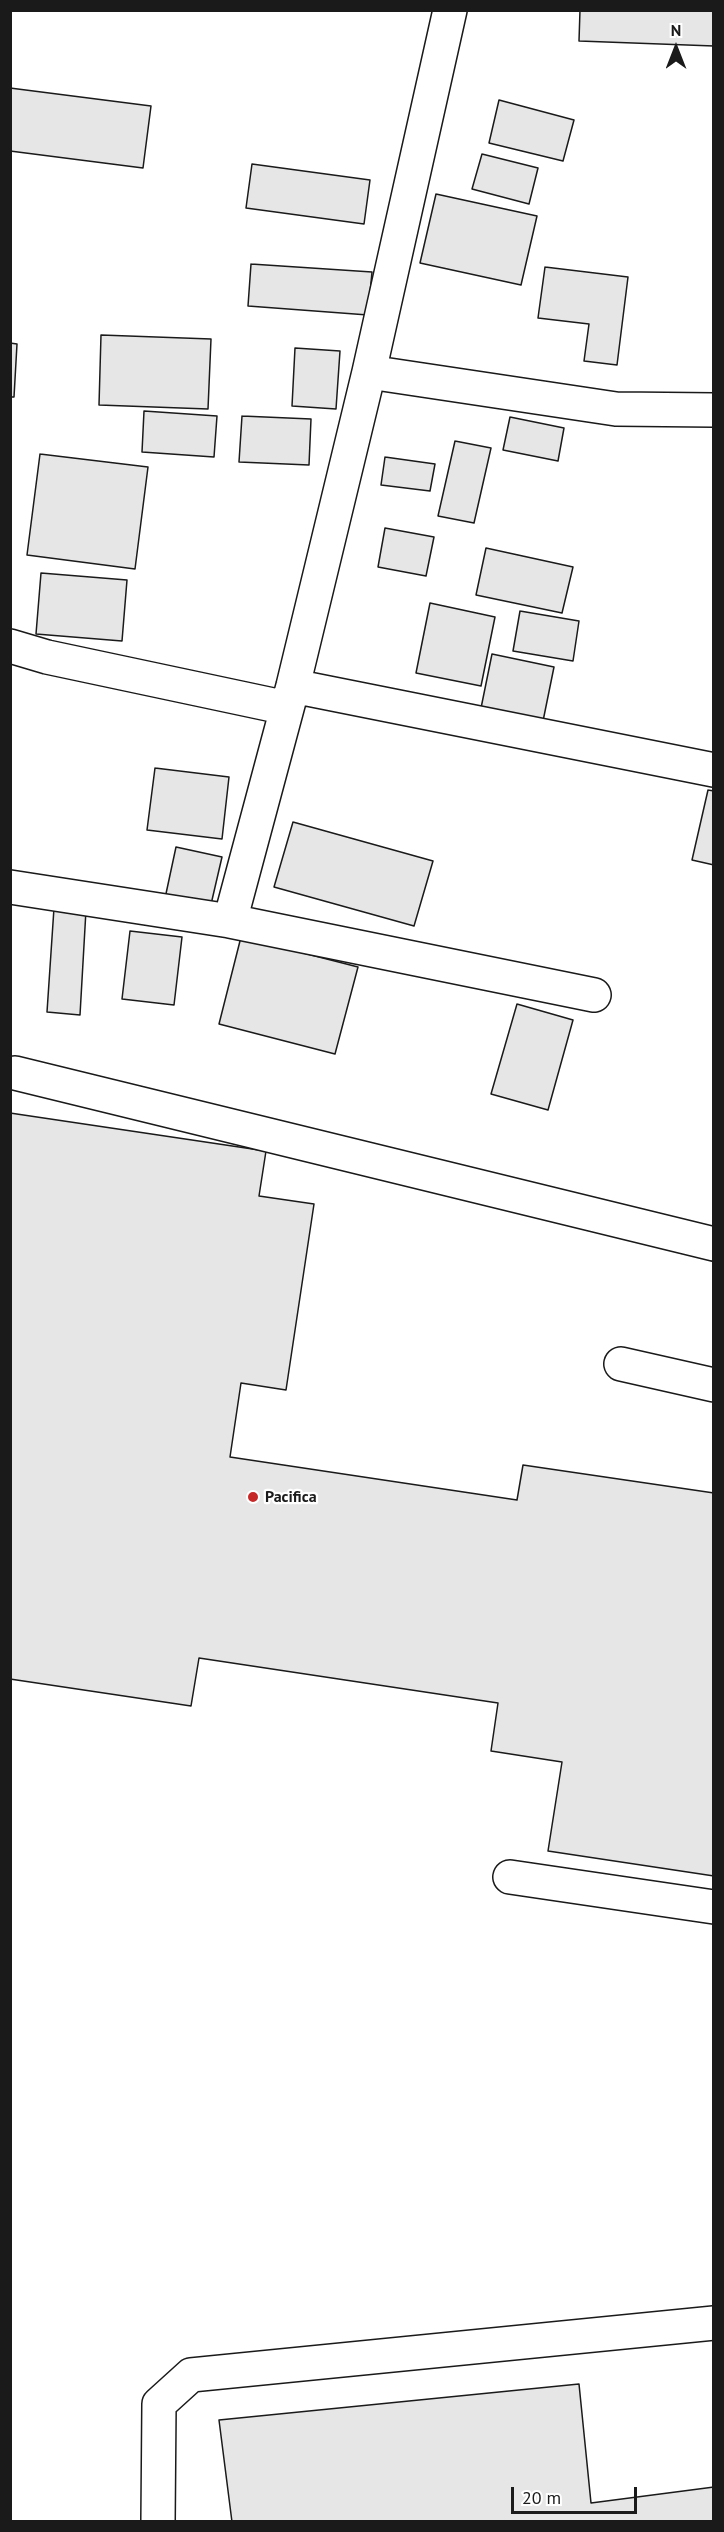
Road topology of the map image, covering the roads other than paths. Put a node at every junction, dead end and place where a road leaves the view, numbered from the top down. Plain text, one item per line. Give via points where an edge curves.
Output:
1 (450, 10) edge
2 (369, 372) junction
3 (714, 410) edge
4 (10, 646) edge
5 (290, 697) junction
6 (714, 770) edge
7 (10, 887) edge
8 (230, 921) junction
9 (594, 994) dead end
10 (15, 1073) dead end
11 (714, 1244) edge
12 (621, 1364) dead end
13 (714, 1385) edge
14 (510, 1877) dead end
15 (714, 1907) edge
16 (714, 2323) edge
17 (158, 2522) edge

1 - 2 street
2 - 3 street via 616,409
2 - 5 street
4 - 5 street via 47,657
5 - 6 street
5 - 8 street
7 - 8 street
8 - 9 street
10 - 11 street
12 - 13 street
14 - 15 street
16 - 17 street via 192,2375 159,2404

